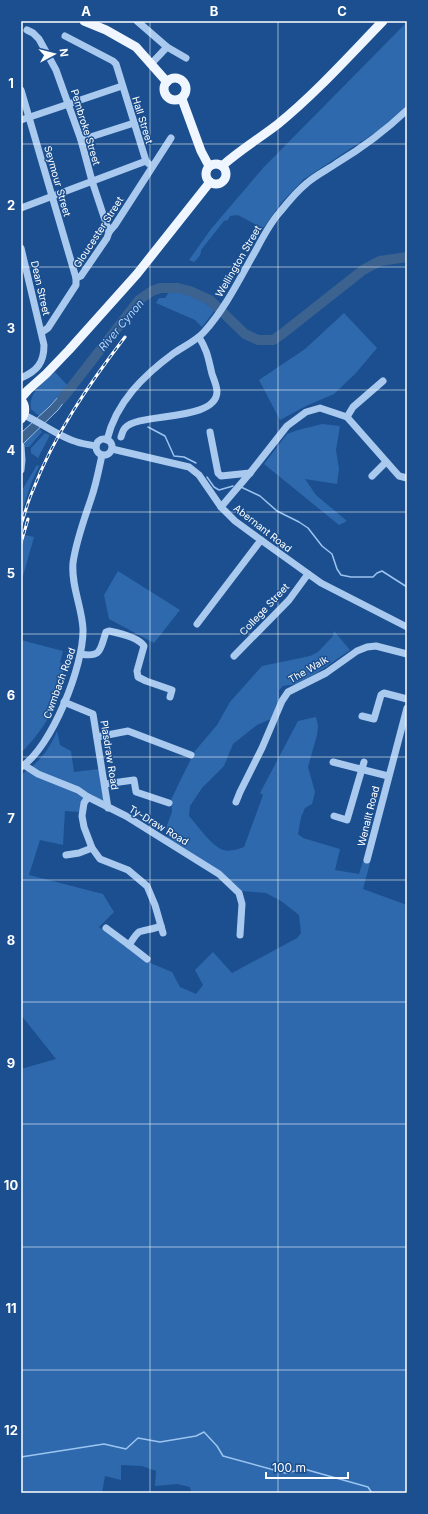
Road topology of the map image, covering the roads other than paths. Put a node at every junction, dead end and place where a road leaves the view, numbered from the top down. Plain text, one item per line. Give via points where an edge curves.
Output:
1 (84, 21) edge
2 (137, 21) edge
3 (383, 21) edge
4 (31, 31) dead end
5 (65, 36) dead end
6 (167, 47) junction
7 (186, 58) dead end
8 (152, 64) junction
9 (167, 82) junction
10 (122, 86) junction
11 (21, 90) edge
12 (182, 99) junction
13 (68, 103) junction
14 (407, 110) edge
15 (29, 117) junction
16 (21, 120) edge
17 (134, 123) junction
18 (171, 138) dead end
19 (80, 140) junction
20 (146, 161) junction
21 (152, 166) junction
22 (209, 166) junction
23 (222, 166) junction
24 (92, 181) junction
25 (210, 182) junction
26 (53, 196) junction
27 (21, 208) edge
28 (109, 232) junction
29 (21, 248) edge
30 (76, 278) junction
31 (42, 332) junction
32 (199, 337) junction
33 (21, 378) edge
34 (383, 381) dead end
35 (21, 399) edge
36 (22, 417) edge
37 (347, 417) junction
38 (210, 432) dead end
39 (121, 437) dead end
40 (107, 440) junction
41 (21, 446) edge
42 (96, 446) junction
43 (112, 449) junction
44 (102, 455) junction
45 (386, 462) junction
46 (21, 470) edge
47 (250, 473) junction
48 (372, 476) dead end
49 (407, 478) edge
50 (221, 507) junction
51 (261, 540) junction
52 (308, 574) junction
53 (407, 619) edge
54 (399, 622) junction
55 (197, 624) dead end
56 (407, 627) edge
57 (81, 654) junction
58 (407, 654) edge
59 (234, 656) dead end
60 (172, 690) dead end
61 (407, 699) edge
62 (64, 702) junction
63 (407, 708) edge
64 (362, 716) dead end
65 (97, 737) junction
66 (191, 755) dead end
67 (333, 762) dead end
68 (23, 766) edge
69 (363, 766) junction
70 (388, 776) junction
71 (105, 784) junction
72 (88, 797) junction
73 (236, 802) dead end
74 (169, 803) dead end
75 (108, 808) junction
76 (334, 816) dead end
77 (92, 848) junction
78 (66, 855) dead end
79 (367, 860) dead end
80 (106, 928) dead end
81 (240, 935) dead end
82 (129, 945) junction
83 (147, 959) dead end

1 - 8 main road via 136,47
2 - 6 street
3 - 23 main road via 301,104
4 - 13 street, Pembroke Street via 39,39 56,70
5 - 10 street, Hall Street via 113,61
6 - 7 street
6 - 8 street
8 - 9 main road
9 - 12 main road via 164,88 165,96 171,100
9 - 12 main road via 173,78 184,82 186,93
10 - 13 street
10 - 17 street, Hall Street
11 - 15 street, Seymour Street
12 - 22 main road
13 - 15 street
13 - 19 street, Pembroke Street
14 - 32 street, Wellington Street via 366,145 306,183 294,195 264,235 217,316
15 - 16 street
15 - 26 street, Seymour Street
17 - 19 street
17 - 20 street, Hall Street
18 - 21 street, Gloucester Street
19 - 24 street, Pembroke Street
20 - 21 street
20 - 24 street
21 - 28 street, Gloucester Street
22 - 23 main road
22 - 25 main road via 206,176
23 - 25 main road via 226,172 222,182
24 - 26 street
24 - 28 street, Pembroke Street
25 - 35 main road via 136,274 69,350
26 - 27 street
26 - 30 street, Seymour Street
28 - 30 street, Gloucester Street via 81,276
29 - 31 street, Dean Street
30 - 31 street, Gloucester Street via 76,285 48,328
31 - 33 street, Dean Street via 44,355 40,365
32 - 39 street via 206,349 217,386 215,399 208,406 192,413 135,423 125,428
32 - 40 street, Wellington Street via 157,365 144,378 119,409
34 - 37 street via 353,408
35 - 36 main road via 25,408
36 - 42 street via 36,420 64,437
37 - 45 street
37 - 47 street via 320,408 306,412 287,426
38 - 47 street via 218,473 221,476
40 - 42 street via 100,440
40 - 43 street via 111,443
41 - 46 street
42 - 44 street
43 - 44 street
43 - 50 street, Abernant Road via 189,467 199,475
44 - 57 street, Cwmbach Road via 73,564 73,580 83,628
45 - 48 street
45 - 49 street via 399,476
47 - 50 street
50 - 51 street, Abernant Road
51 - 52 street, Abernant Road
51 - 55 street
52 - 54 street, Abernant Road
52 - 59 street, College Street via 289,600
53 - 54 street
54 - 56 street, Abernant Road
57 - 60 street via 96,655 101,650 106,632 127,636 144,646 137,671 138,677
57 - 62 street, Cwmbach Road
58 - 73 street, The Walk via 376,646 367,647 326,673 288,692
61 - 64 street via 384,693 381,695 374,719
62 - 65 street, Plasdraw Road via 93,714
62 - 68 street, Cwmbach Road via 45,742
63 - 70 street, Wenallt Road
65 - 66 street via 128,731
65 - 71 street, Plasdraw Road
67 - 69 street, Wenallt Road
68 - 72 street, Ty-Draw Road via 78,790
69 - 70 street, Wenallt Road
69 - 76 street via 347,820
70 - 79 street, Wenallt Road
71 - 74 street via 134,780 136,792
71 - 75 street, Plasdraw Road
72 - 75 street, Ty-Draw Road
72 - 77 street via 84,803 82,816
75 - 81 street, Ty-Draw Road via 126,816 219,874 239,893 242,904
77 - 78 street
77 - 82 street via 100,859 128,870 147,886 155,905 162,930 142,931
80 - 82 street
82 - 83 street

